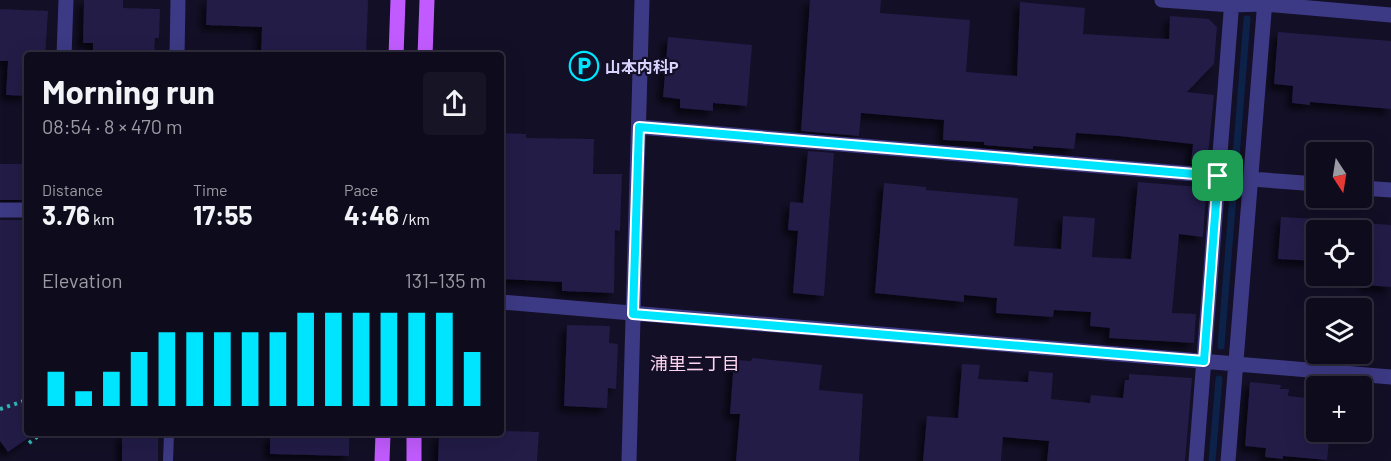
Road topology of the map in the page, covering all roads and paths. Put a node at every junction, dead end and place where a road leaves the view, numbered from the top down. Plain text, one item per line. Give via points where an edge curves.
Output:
1 (66, 0) edge
2 (178, 0) edge
3 (398, 0) edge
4 (427, 0) edge
5 (642, 0) edge
6 (1162, 0) edge
7 (1265, 2) edge
8 (1232, 3) edge
9 (1391, 15) edge
10 (64, 52) edge
11 (177, 52) edge
12 (396, 52) edge
13 (425, 52) edge
14 (639, 127) junction
15 (1218, 176) junction
16 (1251, 179) junction
17 (1306, 183) edge
18 (1372, 189) edge
19 (1391, 190) edge
20 (0, 210) edge
21 (24, 210) edge
22 (504, 302) edge
23 (633, 314) junction
24 (1204, 361) junction
25 (1236, 364) junction
26 (1391, 377) edge
27 (24, 401) edge
28 (0, 409) edge
29 (169, 436) edge
30 (383, 436) edge
31 (414, 436) edge
32 (37, 437) dead end
33 (29, 443) dead end
34 (168, 461) edge
35 (382, 461) edge
36 (414, 461) edge
37 (628, 461) edge
38 (1196, 461) edge
39 (1228, 461) edge

1 - 10 street
2 - 11 street
3 - 12 main road
4 - 13 main road
5 - 14 street
6 - 8 street
7 - 8 street
7 - 9 street
7 - 16 street
8 - 15 street
14 - 15 street
14 - 23 street
15 - 24 street
16 - 17 street
16 - 25 street
18 - 19 street
20 - 21 street
22 - 23 street
23 - 24 street
23 - 37 street
24 - 25 street
24 - 38 street
25 - 26 street
25 - 39 street
27 - 28 path
29 - 34 lane
30 - 35 main road
31 - 36 main road
32 - 33 path

